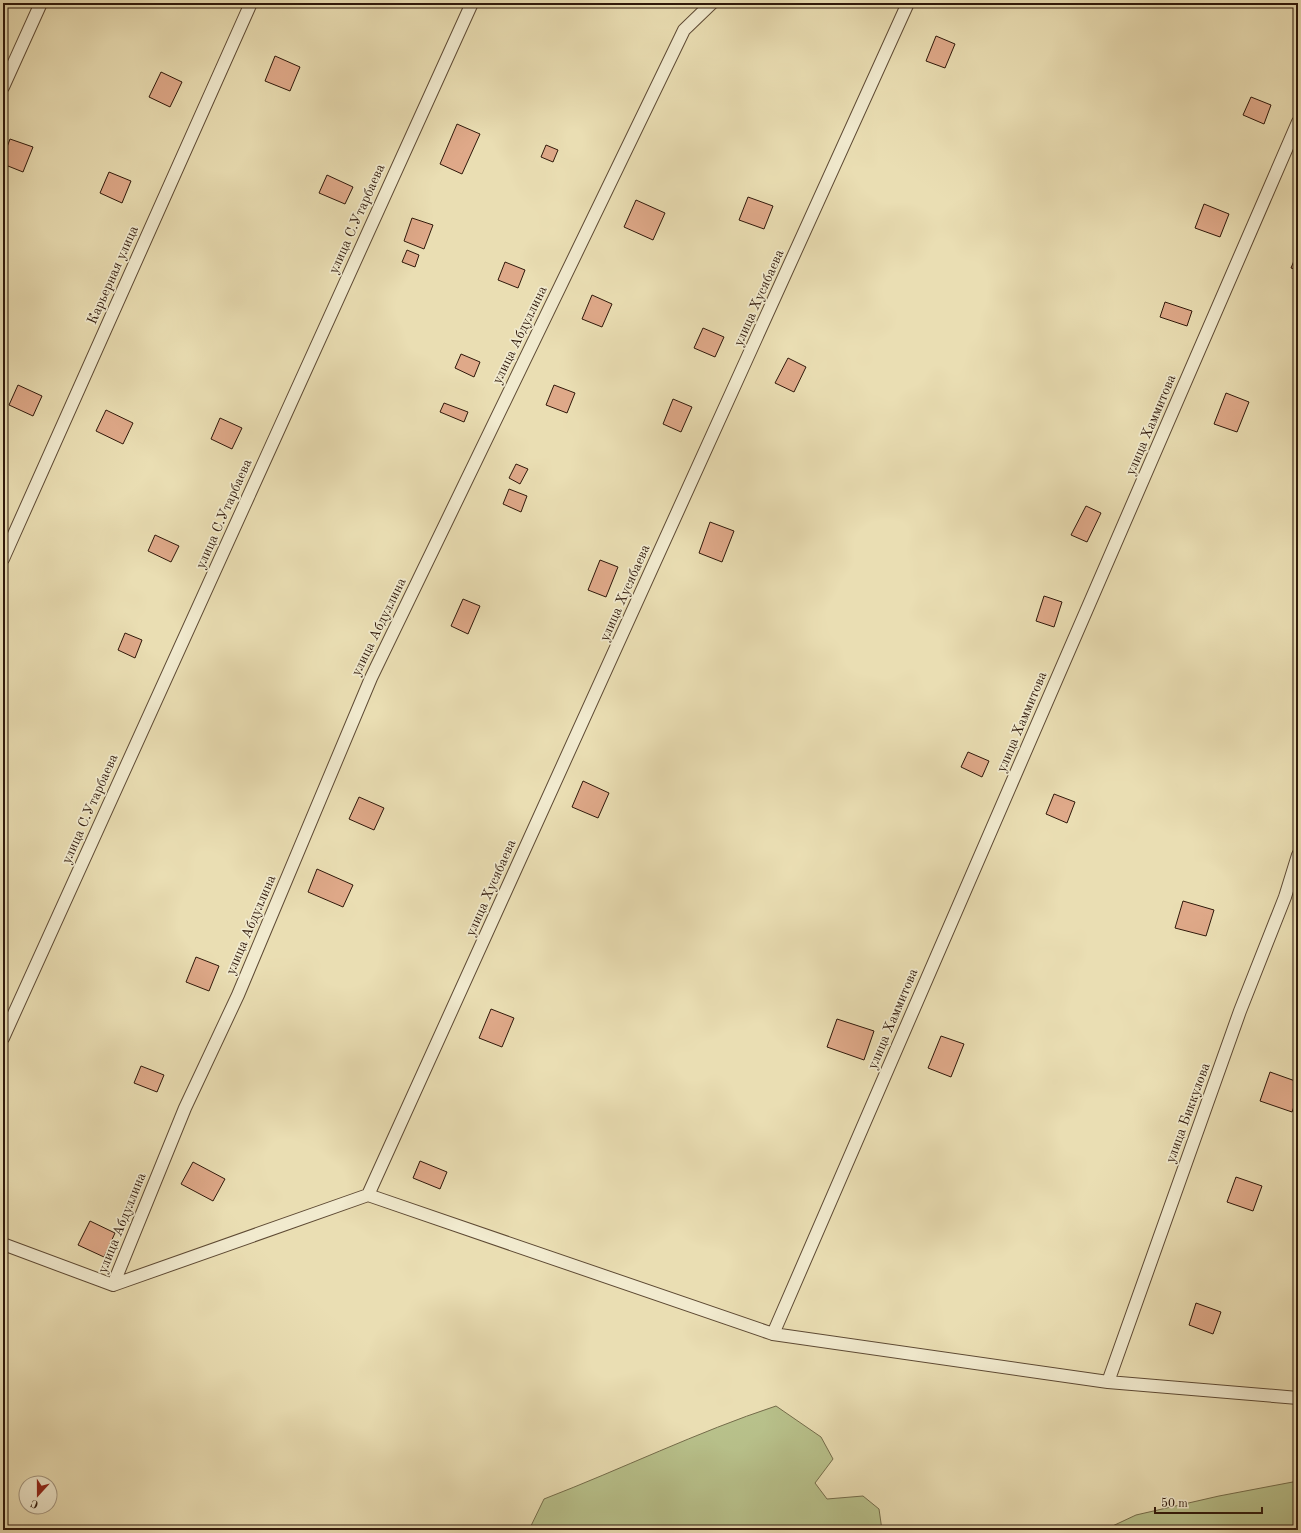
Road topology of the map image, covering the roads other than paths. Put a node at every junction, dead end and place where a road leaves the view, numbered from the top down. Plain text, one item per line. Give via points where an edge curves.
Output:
1 (41, 3) edge
2 (251, 3) edge
3 (472, 3) edge
4 (712, 3) edge
5 (908, 3) edge
6 (3, 87) edge
7 (1298, 122) edge
8 (3, 560) edge
9 (1298, 854) edge
10 (3, 1038) edge
11 (368, 1195) junction
12 (3, 1244) edge
13 (113, 1285) junction
14 (773, 1334) junction
15 (1108, 1382) junction
16 (1298, 1398) edge

1 - 6 street
2 - 8 street, Карьерная улица
3 - 10 street, улица С.Утарбаева
4 - 13 street, улица Абдуллина via 684,30 371,678 238,995 185,1108
5 - 11 street, улица Хусябаева
7 - 14 street, улица Хаммитова
9 - 15 street, улица Биккулова
11 - 13 street
11 - 14 street
12 - 13 street
14 - 15 street
15 - 16 street

